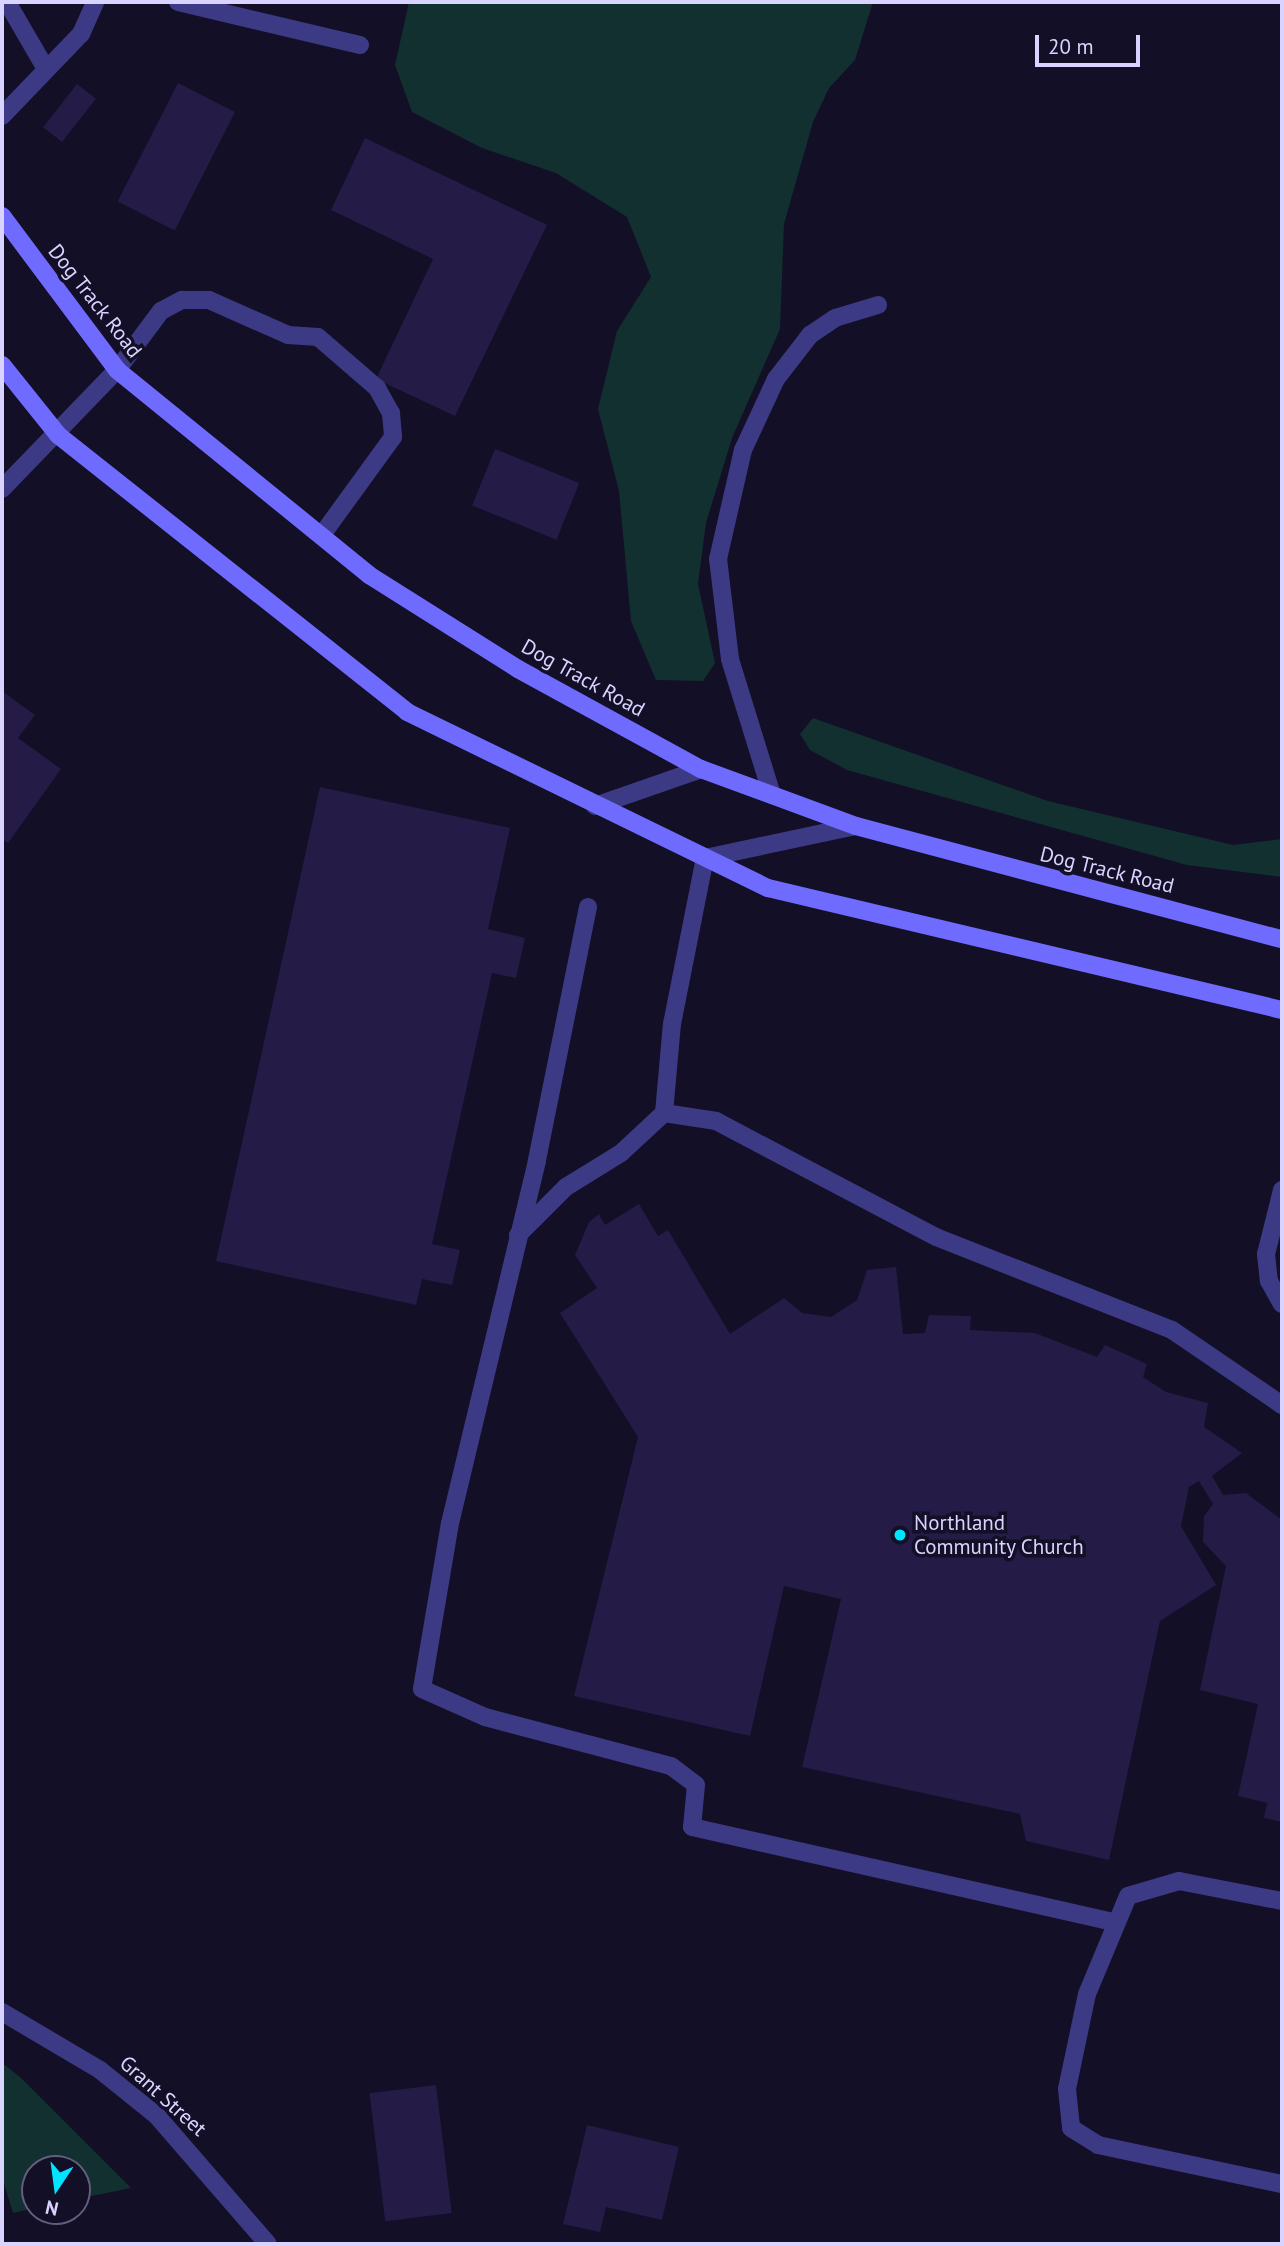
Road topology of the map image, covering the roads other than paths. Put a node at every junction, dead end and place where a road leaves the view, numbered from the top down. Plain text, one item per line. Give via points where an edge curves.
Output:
1 (6, 2) edge
2 (95, 2) edge
3 (178, 2) edge
4 (360, 45) dead end
5 (47, 69) junction
6 (2, 116) edge
7 (2, 216) edge
8 (878, 305) dead end
9 (2, 365) edge
10 (117, 370) junction
11 (58, 435) junction
12 (2, 489) edge
13 (321, 536) junction
14 (701, 769) junction
15 (772, 795) junction
16 (594, 806) junction
17 (856, 826) junction
18 (705, 858) junction
19 (588, 907) dead end
20 (1282, 939) edge
21 (1282, 1010) edge
22 (664, 1113) junction
23 (1282, 1190) edge
24 (518, 1235) junction
25 (1282, 1304) edge
26 (1282, 1405) edge
27 (1282, 1901) edge
28 (1114, 1922) junction
29 (2, 2012) edge
30 (1282, 2184) edge
31 (268, 2244) edge

1 - 5 street
2 - 5 street via 81,34
3 - 4 street
5 - 6 street
7 - 10 main road, Dog Track Road
8 - 15 street via 835,317 810,335 776,380 743,450 718,559 730,659
9 - 11 main road
10 - 11 street
10 - 13 main road, Dog Track Road
10 - 13 street via 161,311 182,300 209,300 288,335 318,337 377,388 391,413 393,438
11 - 12 street
11 - 16 main road via 407,712
13 - 14 main road, Dog Track Road via 369,575 518,669
14 - 15 main road, Dog Track Road
14 - 16 street
15 - 17 main road, Dog Track Road
16 - 18 main road
17 - 18 street
17 - 20 main road, Dog Track Road
18 - 21 main road via 768,888
18 - 22 street via 672,1024
19 - 24 street
22 - 24 street via 621,1153 566,1187
22 - 26 street via 716,1121 936,1237 1172,1330
23 - 25 street via 1266,1254 1269,1281
24 - 28 street via 450,1523 422,1689 485,1717 671,1766 696,1785 692,1827
27 - 28 street via 1179,1881 1128,1896
28 - 30 street via 1087,1994 1067,2089 1071,2128 1098,2145
29 - 31 street, Grant Street via 100,2070 158,2116

